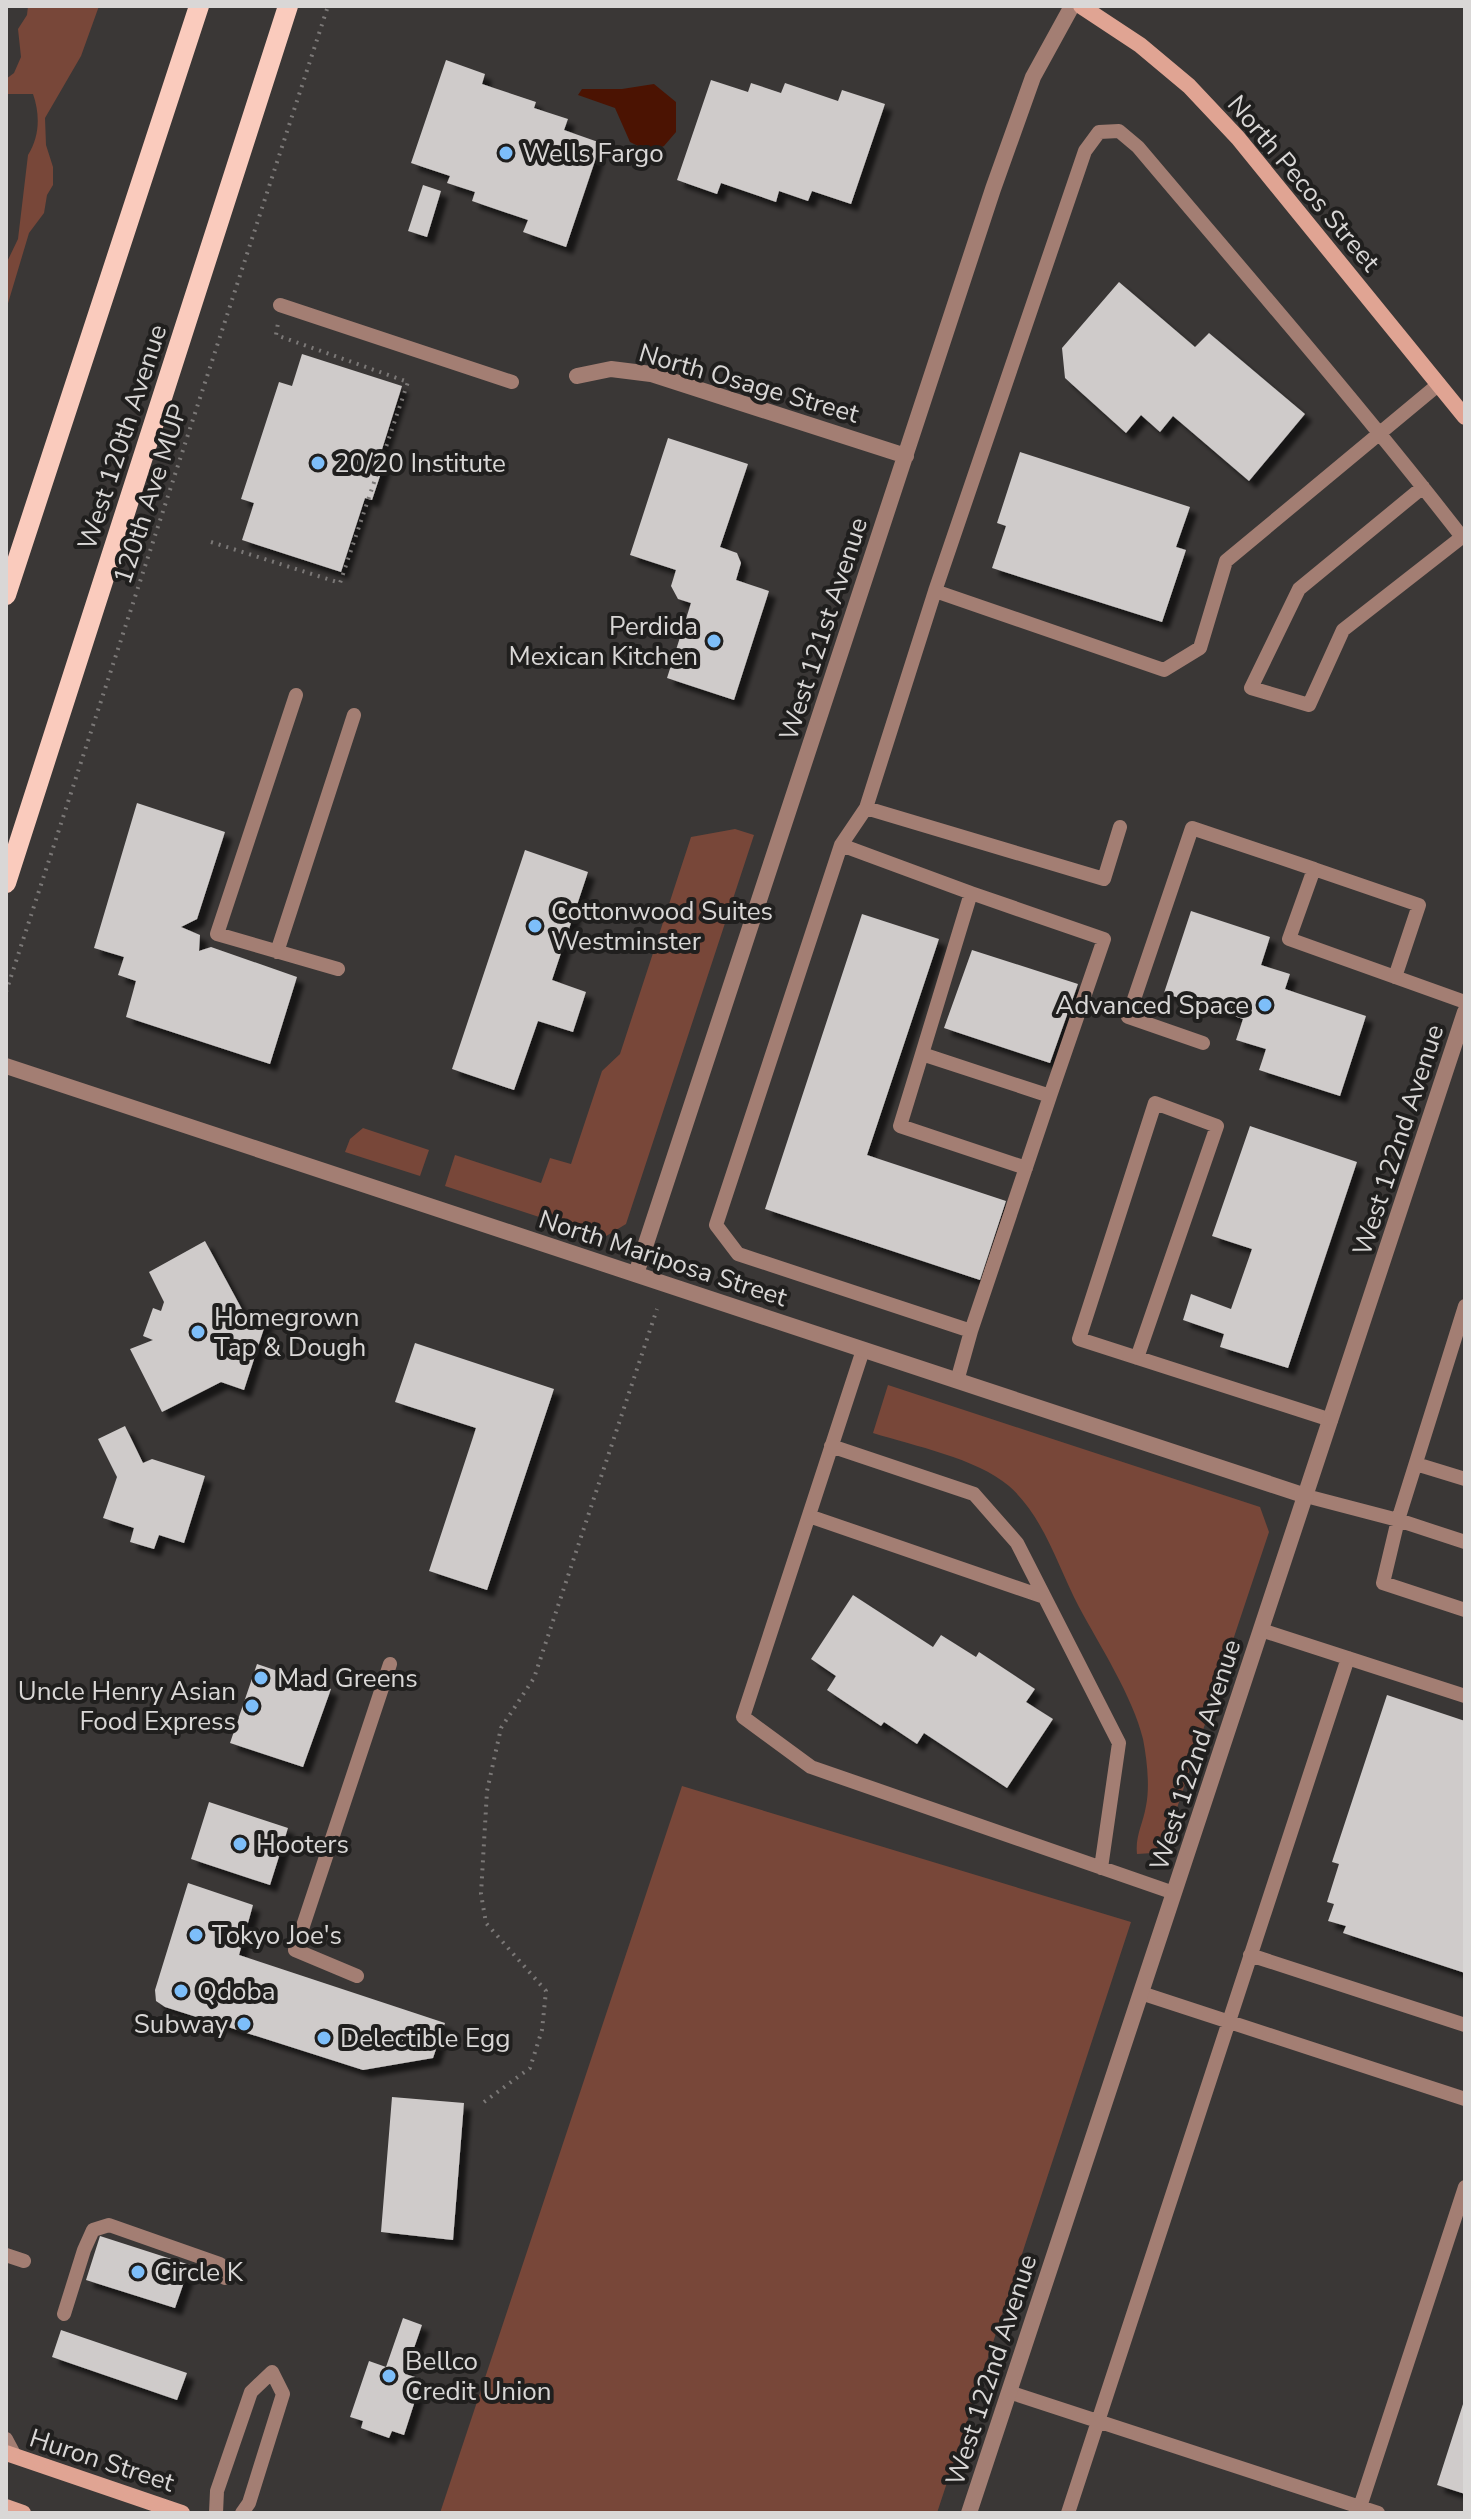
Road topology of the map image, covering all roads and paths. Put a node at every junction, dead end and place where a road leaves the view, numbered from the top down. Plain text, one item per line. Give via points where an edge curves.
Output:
1 (199, 6) edge
2 (288, 6) edge
3 (328, 6) edge
4 (1072, 6) edge
5 (1081, 6) edge
6 (280, 305) dead end
7 (276, 335) dead end
8 (577, 376) dead end
9 (512, 382) dead end
10 (1439, 384) junction
11 (1465, 417) edge
12 (1380, 432) junction
13 (906, 456) junction
14 (1423, 487) junction
15 (211, 542) dead end
16 (935, 591) junction
17 (6, 595) edge
18 (296, 695) dead end
19 (354, 715) dead end
20 (866, 808) junction
21 (1120, 827) dead end
22 (841, 845) junction
23 (1314, 869) junction
24 (6, 883) edge
25 (971, 893) junction
26 (277, 952) junction
27 (338, 969) dead end
28 (1395, 977) junction
29 (6, 992) edge
30 (1465, 1002) edge
31 (1465, 1012) edge
32 (1203, 1043) dead end
33 (922, 1054) junction
34 (6, 1066) edge
35 (1050, 1096) junction
36 (1026, 1168) junction
37 (636, 1274) junction
38 (1465, 1306) edge
39 (657, 1309) dead end
40 (971, 1331) junction
41 (863, 1350) junction
42 (1137, 1358) junction
43 (957, 1381) junction
44 (1331, 1420) junction
45 (831, 1446) junction
46 (1416, 1464) junction
47 (1465, 1479) edge
48 (1306, 1496) junction
49 (809, 1516) junction
50 (1398, 1520) junction
51 (1465, 1542) edge
52 (1044, 1597) junction
53 (1465, 1610) edge
54 (1261, 1630) junction
55 (1348, 1658) junction
56 (390, 1664) dead end
57 (1465, 1696) edge
58 (1101, 1868) junction
59 (1174, 1893) junction
60 (1250, 1955) junction
61 (357, 1976) dead end
62 (1141, 1993) junction
63 (1228, 2022) junction
64 (1465, 2025) edge
65 (1465, 2099) edge
66 (484, 2102) dead end
67 (1465, 2187) edge
68 (6, 2255) edge
69 (24, 2261) dead end
70 (225, 2278) dead end
71 (64, 2314) dead end
72 (1009, 2392) junction
73 (1097, 2421) junction
74 (6, 2439) edge
75 (11, 2454) edge
76 (6, 2507) edge
77 (1359, 2510) edge
78 (23, 2513) edge
79 (182, 2513) edge
80 (216, 2513) edge
81 (242, 2513) edge
82 (969, 2513) edge
83 (1068, 2513) edge
84 (1378, 2513) edge

1 - 17 main road
2 - 24 main road, West 120th Avenue
3 - 29 path, 120th Ave MUP
4 - 13 street, West 121st Avenue via 1018,117
5 - 10 street, North Pecos Street via 1189,86 1238,138
6 - 9 lane
7 - 15 path via 408,382 340,583
8 - 13 street, North Osage Street via 611,369 651,374
10 - 11 street, North Pecos Street
10 - 12 lane
12 - 14 lane
12 - 16 lane via 1226,561 1200,648 1164,670
12 - 16 lane via 1138,147 1119,131 1099,132 1085,151
13 - 37 street, West 121st Avenue
14 - 14 lane via 1462,537 1343,630 1309,705 1251,688 1299,589
16 - 20 lane
18 - 26 lane via 217,934
19 - 26 lane
20 - 21 lane via 1104,879
20 - 22 lane
22 - 25 lane
22 - 40 lane via 716,1225 738,1254
23 - 28 lane via 1419,905
23 - 28 lane via 1289,939
23 - 32 lane via 1192,828 1128,1017
25 - 33 lane
25 - 35 lane via 1104,939
26 - 27 lane
28 - 30 lane
31 - 44 street, West 122nd Avenue
33 - 35 lane
33 - 36 lane via 900,1126
34 - 37 street, North Mariposa Street
35 - 36 lane
36 - 40 lane
37 - 41 street, North Mariposa Street
38 - 46 lane
39 - 66 path via 534,1678 501,1728 487,1791 481,1894 486,1923 546,1991 542,2030 530,2068
40 - 43 lane
41 - 43 street, North Mariposa Street
41 - 45 lane
42 - 42 lane via 1079,1339 1155,1103 1217,1126
42 - 44 lane
43 - 48 street, North Mariposa Street
44 - 48 street, West 122nd Avenue
45 - 49 lane
45 - 52 lane via 974,1494 1017,1543
46 - 47 lane
46 - 50 lane
48 - 50 lane
48 - 54 street, West 122nd Avenue
49 - 52 lane
49 - 58 lane via 743,1717 811,1767
50 - 51 lane
50 - 53 lane via 1383,1583
52 - 58 lane via 1119,1743
54 - 55 lane
54 - 59 street, West 122nd Avenue
55 - 57 lane
55 - 60 lane
56 - 61 lane via 295,1950
58 - 59 lane
59 - 62 street, West 122nd Avenue
60 - 63 lane
60 - 64 lane
62 - 63 lane
62 - 72 street, West 122nd Avenue
63 - 65 lane
63 - 73 lane
67 - 77 lane
68 - 69 lane
70 - 71 lane via 220,2264 109,2225 93,2230
72 - 73 lane
72 - 82 street, West 122nd Avenue
73 - 77 lane
73 - 83 lane
74 - 75 lane
75 - 79 street, Huron Street
76 - 78 street
77 - 84 lane
80 - 81 lane via 217,2491 251,2392 272,2372 283,2394

